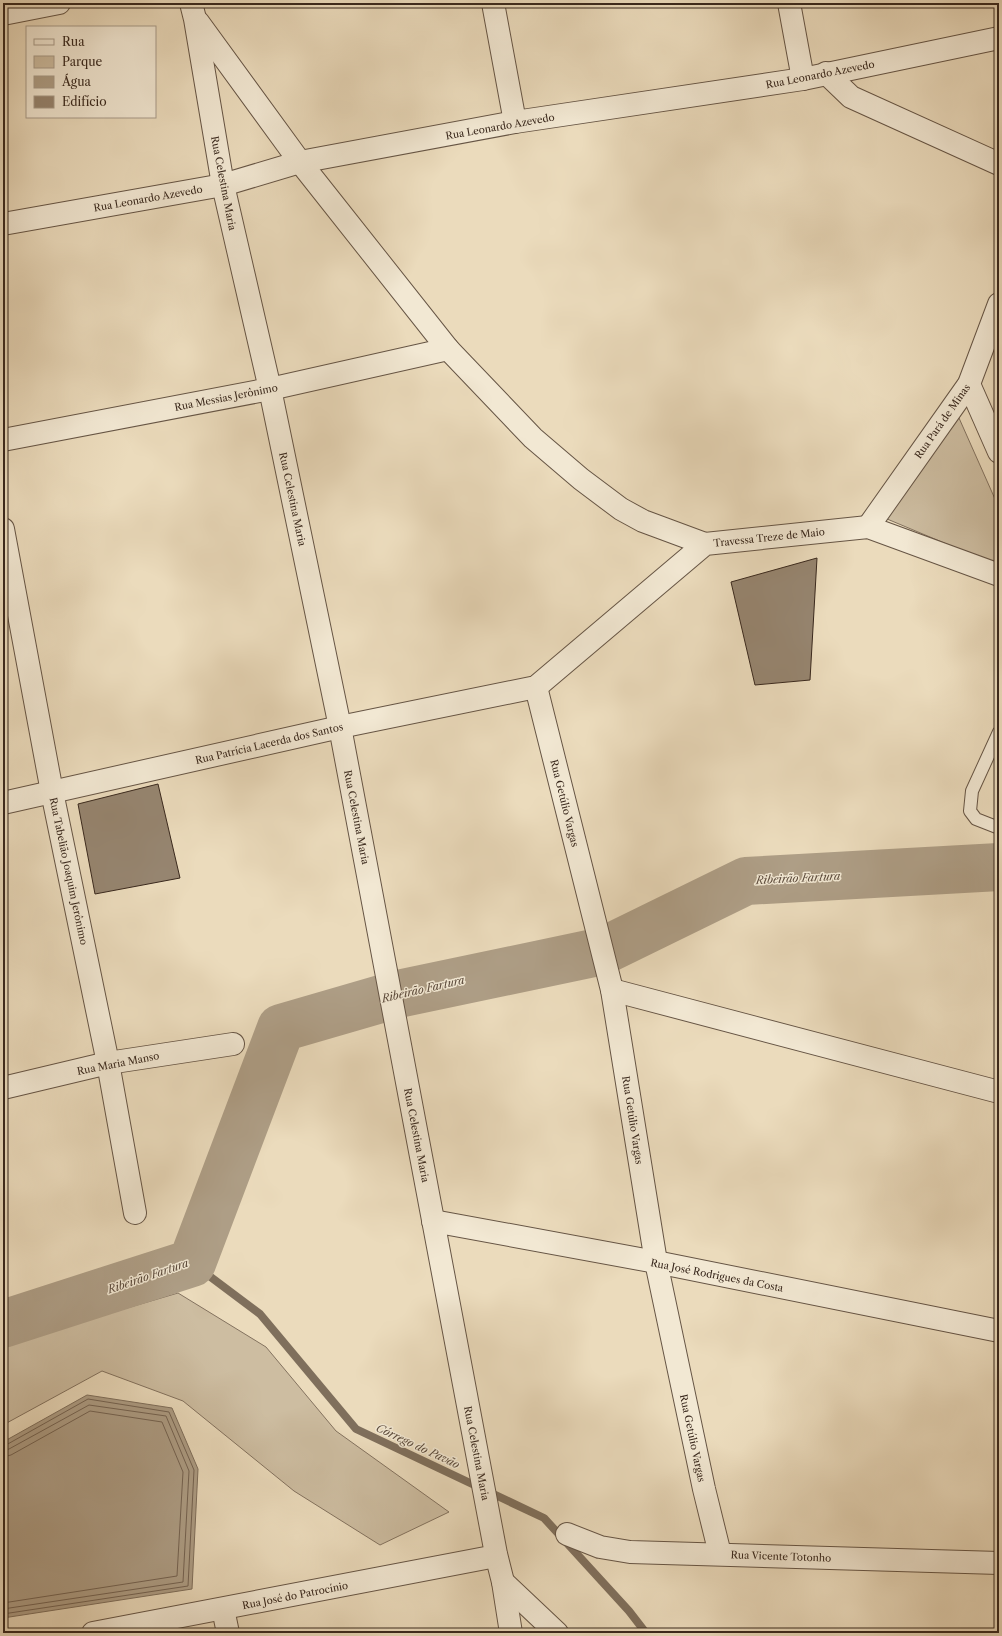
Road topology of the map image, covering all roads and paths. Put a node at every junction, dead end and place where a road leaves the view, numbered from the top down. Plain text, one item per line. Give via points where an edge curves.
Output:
1 (59, 3) edge
2 (493, 3) edge
3 (789, 3) edge
4 (193, 11) edge
5 (3, 14) edge
6 (999, 38) edge
7 (826, 73) junction
8 (803, 79) junction
9 (515, 122) junction
10 (300, 162) junction
11 (999, 164) edge
12 (222, 185) junction
13 (3, 224) edge
14 (999, 304) edge
15 (448, 349) junction
16 (969, 384) junction
17 (270, 389) junction
18 (3, 440) edge
19 (999, 452) edge
20 (868, 527) junction
21 (3, 529) edge
22 (705, 544) junction
23 (999, 575) edge
24 (536, 687) junction
25 (340, 727) junction
26 (999, 732) edge
27 (52, 792) junction
28 (3, 803) edge
29 (999, 828) edge
30 (610, 982) junction
31 (234, 1044) dead end
32 (108, 1063) junction
33 (3, 1088) edge
34 (999, 1092) edge
35 (135, 1213) dead end
36 (433, 1221) junction
37 (656, 1262) junction
38 (999, 1331) edge
39 (567, 1534) dead end
40 (720, 1554) junction
41 (496, 1555) junction
42 (999, 1563) edge
43 (503, 1582) junction
44 (223, 1608) junction
45 (93, 1633) edge
46 (228, 1633) edge
47 (511, 1633) edge
48 (557, 1633) edge

1 - 5 street
2 - 9 street
3 - 8 street
4 - 10 street
4 - 12 street, Rua Celestina Maria
6 - 7 street, Rua Leonardo Azevedo
7 - 8 street, Rua Leonardo Azevedo
7 - 11 street via 851,97
8 - 9 street, Rua Leonardo Azevedo
9 - 10 street, Rua Leonardo Azevedo
10 - 12 street, Rua Leonardo Azevedo
10 - 15 street
12 - 13 street, Rua Leonardo Azevedo
12 - 17 street, Rua Celestina Maria
14 - 16 street, Rua Pará de Minas
15 - 17 street, Rua Messias Jerônimo
15 - 22 street via 533,438 581,479 643,521
16 - 19 street
16 - 20 street, Rua Pará de Minas
17 - 18 street, Rua Messias Jerônimo
17 - 25 street, Rua Celestina Maria
20 - 22 street, Travessa Treze de Maio
20 - 23 street, Travessa Treze de Maio
21 - 27 street, Rua Tabelião Joaquim Jerônimo
22 - 24 street, Travessa Treze de Maio
24 - 25 street, Rua Patrícia Lacerda dos Santos
24 - 30 street, Rua Getúlio Vargas
25 - 27 street, Rua Patrícia Lacerda dos Santos
25 - 36 street, Rua Celestina Maria
26 - 29 lane via 972,792 970,811 976,819
27 - 28 street, Rua Patrícia Lacerda dos Santos
27 - 32 street, Rua Tabelião Joaquim Jerônimo
30 - 34 street
30 - 37 street, Rua Getúlio Vargas
31 - 32 street, Rua Maria Manso
32 - 33 street, Rua Maria Manso
32 - 35 street, Rua Tabelião Joaquim Jerônimo
36 - 37 street, Rua José Rodrigues da Costa
36 - 41 street, Rua Celestina Maria
37 - 38 street, Rua José Rodrigues da Costa
37 - 40 street, Rua Getúlio Vargas
39 - 40 street, Rua Vicente Totonho via 600,1547 630,1552
40 - 42 street, Rua Vicente Totonho
41 - 43 street, Rua Celestina Maria
41 - 44 street, Rua José do Patrocínio
43 - 47 street, Rua Celestina Maria
43 - 48 street
44 - 45 street, Rua José do Patrocínio
44 - 46 street

